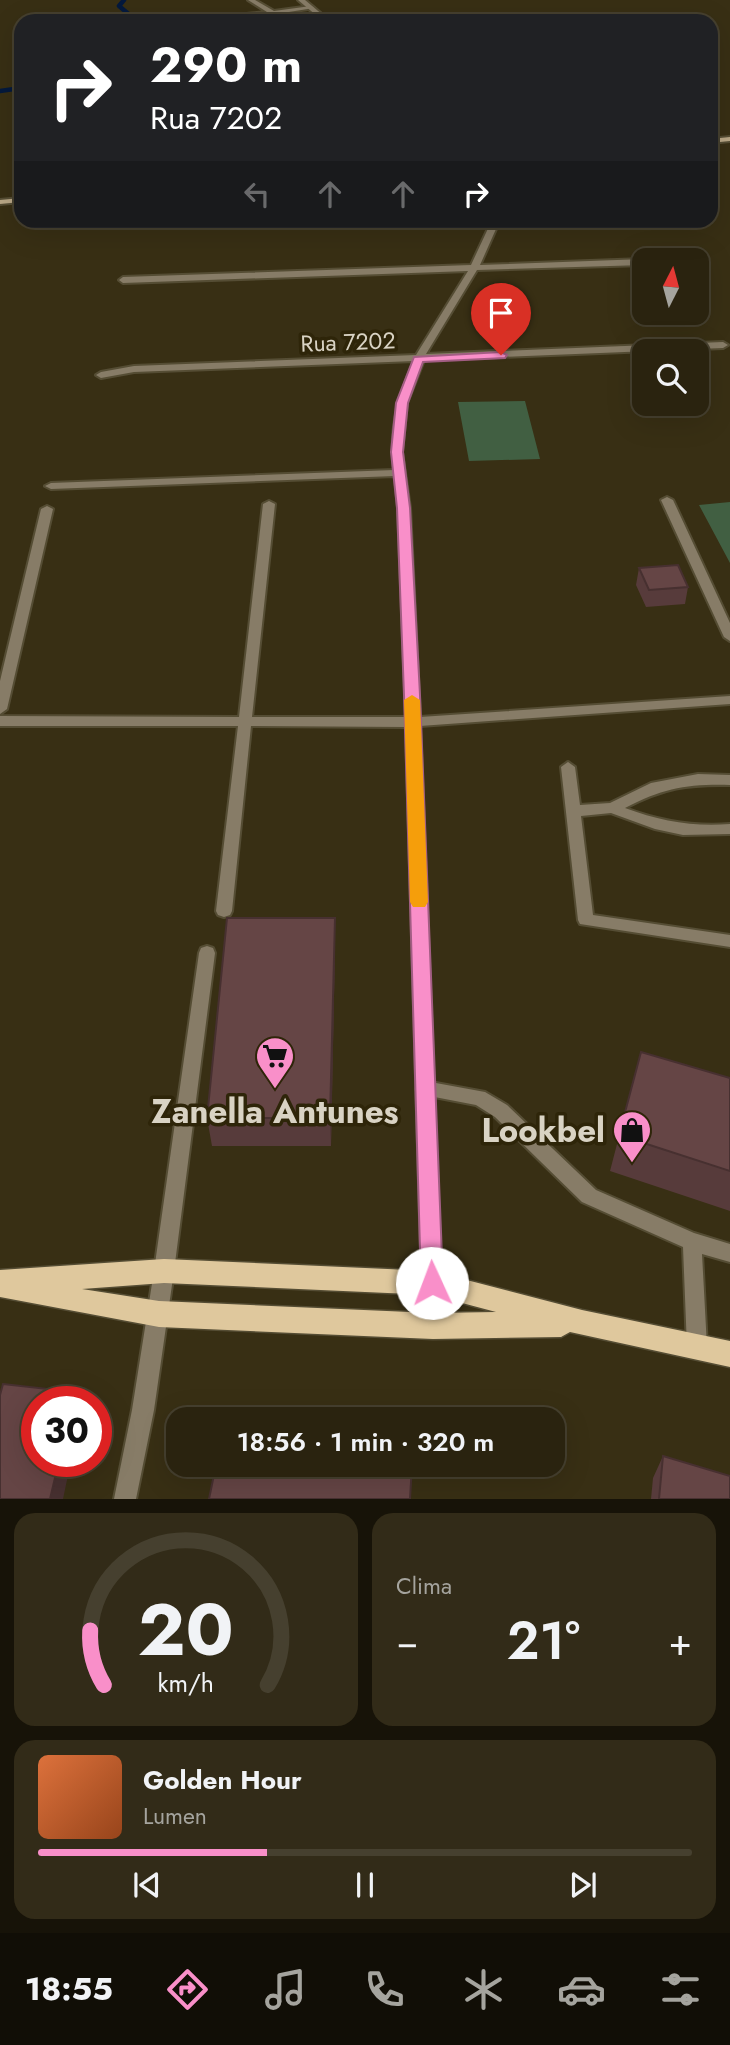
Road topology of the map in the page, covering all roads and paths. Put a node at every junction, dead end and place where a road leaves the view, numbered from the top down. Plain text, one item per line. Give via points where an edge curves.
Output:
1 (251, 0) edge
2 (301, 0) edge
3 (311, 8) junction
4 (272, 13) junction
5 (260, 14) edge
6 (318, 14) edge
7 (492, 228) edge
8 (632, 262) edge
9 (474, 268) junction
10 (122, 280) dead end
11 (723, 345) dead end
12 (418, 359) junction
13 (101, 375) dead end
14 (398, 473) junction
15 (51, 486) dead end
16 (667, 500) dead end
17 (269, 504) dead end
18 (47, 509) dead end
19 (730, 637) edge
20 (730, 700) edge
21 (0, 709) edge
22 (0, 721) edge
23 (244, 722) junction
24 (413, 722) junction
25 (568, 767) dead end
26 (730, 780) edge
27 (612, 808) junction
28 (573, 811) junction
29 (730, 830) edge
30 (224, 911) dead end
31 (730, 941) edge
32 (207, 953) dead end
33 (425, 1089) junction
34 (692, 1242) junction
35 (730, 1252) edge
36 (164, 1271) junction
37 (432, 1283) junction
38 (0, 1284) edge
39 (159, 1314) junction
40 (582, 1323) junction
41 (433, 1326) junction
42 (697, 1347) junction
43 (730, 1354) edge
44 (125, 1499) edge

1 - 4 street
2 - 3 street
3 - 4 street
3 - 6 street
4 - 5 street
7 - 9 street
8 - 9 street
9 - 10 street
9 - 12 street
11 - 12 street, Rua 7202
12 - 13 street, Rua 7202 via 134,369
12 - 14 street via 402,403
14 - 15 street
14 - 24 street via 404,508
16 - 19 street
17 - 23 street
18 - 21 street
20 - 24 street
22 - 23 street
23 - 24 street
23 - 30 street
24 - 33 street
25 - 28 street
26 - 27 street via 698,779 651,788
27 - 28 street
27 - 29 street via 654,826
28 - 31 street via 586,920
32 - 36 street
33 - 34 street via 479,1098 502,1111 589,1196
33 - 37 street
34 - 35 street
34 - 42 street
36 - 37 main road
36 - 38 main road
36 - 39 street
37 - 40 main road
37 - 41 street
38 - 39 main road
39 - 41 main road
39 - 44 street
40 - 41 main road
40 - 42 main road
42 - 43 main road

